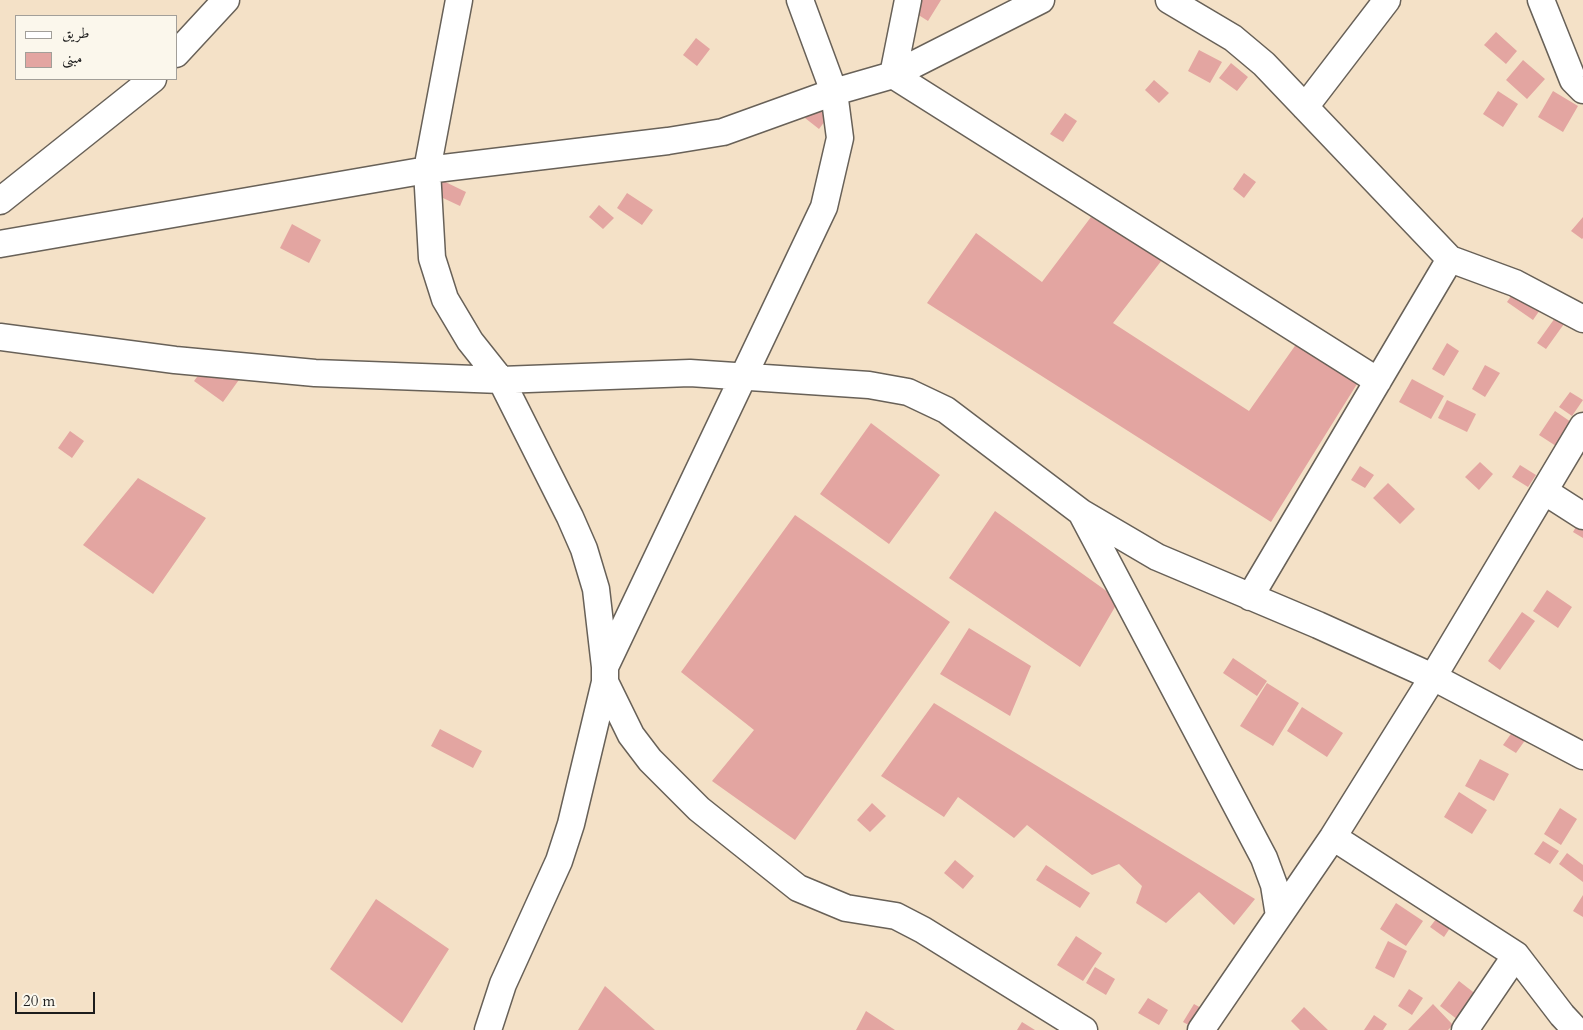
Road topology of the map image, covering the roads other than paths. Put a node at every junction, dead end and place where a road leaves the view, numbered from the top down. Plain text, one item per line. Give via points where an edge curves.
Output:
1 (226, 0) edge
2 (459, 0) edge
3 (800, 0) edge
4 (908, 0) edge
5 (1041, 0) edge
6 (1169, 0) edge
7 (1386, 0) edge
8 (1541, 0) edge
9 (178, 52) edge
10 (892, 75) junction
11 (152, 80) edge
12 (1583, 90) edge
13 (834, 92) junction
14 (1305, 107) junction
15 (427, 170) junction
16 (0, 201) edge
17 (0, 244) edge
18 (1450, 259) junction
19 (1583, 319) edge
20 (0, 337) edge
21 (744, 377) junction
22 (501, 380) junction
23 (1378, 381) junction
24 (1583, 426) edge
25 (1544, 492) junction
26 (1082, 513) junction
27 (1583, 516) edge
28 (1250, 598) junction
29 (605, 674) junction
30 (1433, 677) junction
31 (1583, 756) edge
32 (1333, 837) junction
33 (1279, 916) junction
34 (1516, 955) junction
35 (488, 1030) edge
36 (1084, 1030) edge
37 (1200, 1030) edge
38 (1465, 1030) edge
39 (1576, 1030) edge

1 - 9 street
2 - 15 street
3 - 13 street
4 - 10 street
5 - 10 street
6 - 14 street via 1233,38 1264,64
7 - 14 street
8 - 12 street via 1573,80
10 - 13 street
10 - 23 street
11 - 16 street
13 - 15 street via 723,132
13 - 21 street via 840,138 824,206
14 - 18 street
15 - 17 street
15 - 22 street via 432,258 445,299 470,341
18 - 19 street via 1515,283
18 - 23 street
20 - 22 street via 175,360 314,373
21 - 22 street via 690,373
21 - 26 street via 869,385 908,392 946,410
21 - 29 street
22 - 29 street via 584,550 596,589
23 - 28 street
24 - 25 street
25 - 27 street
25 - 30 street
26 - 28 street via 1157,557
26 - 33 street via 1264,858 1274,885
28 - 30 street
29 - 35 street via 571,824 559,861 503,984
29 - 36 street via 631,735 650,760 699,809 798,888 846,908 896,916
30 - 31 street
30 - 32 street
32 - 33 street
32 - 34 street
33 - 37 street
34 - 38 street
34 - 39 street

